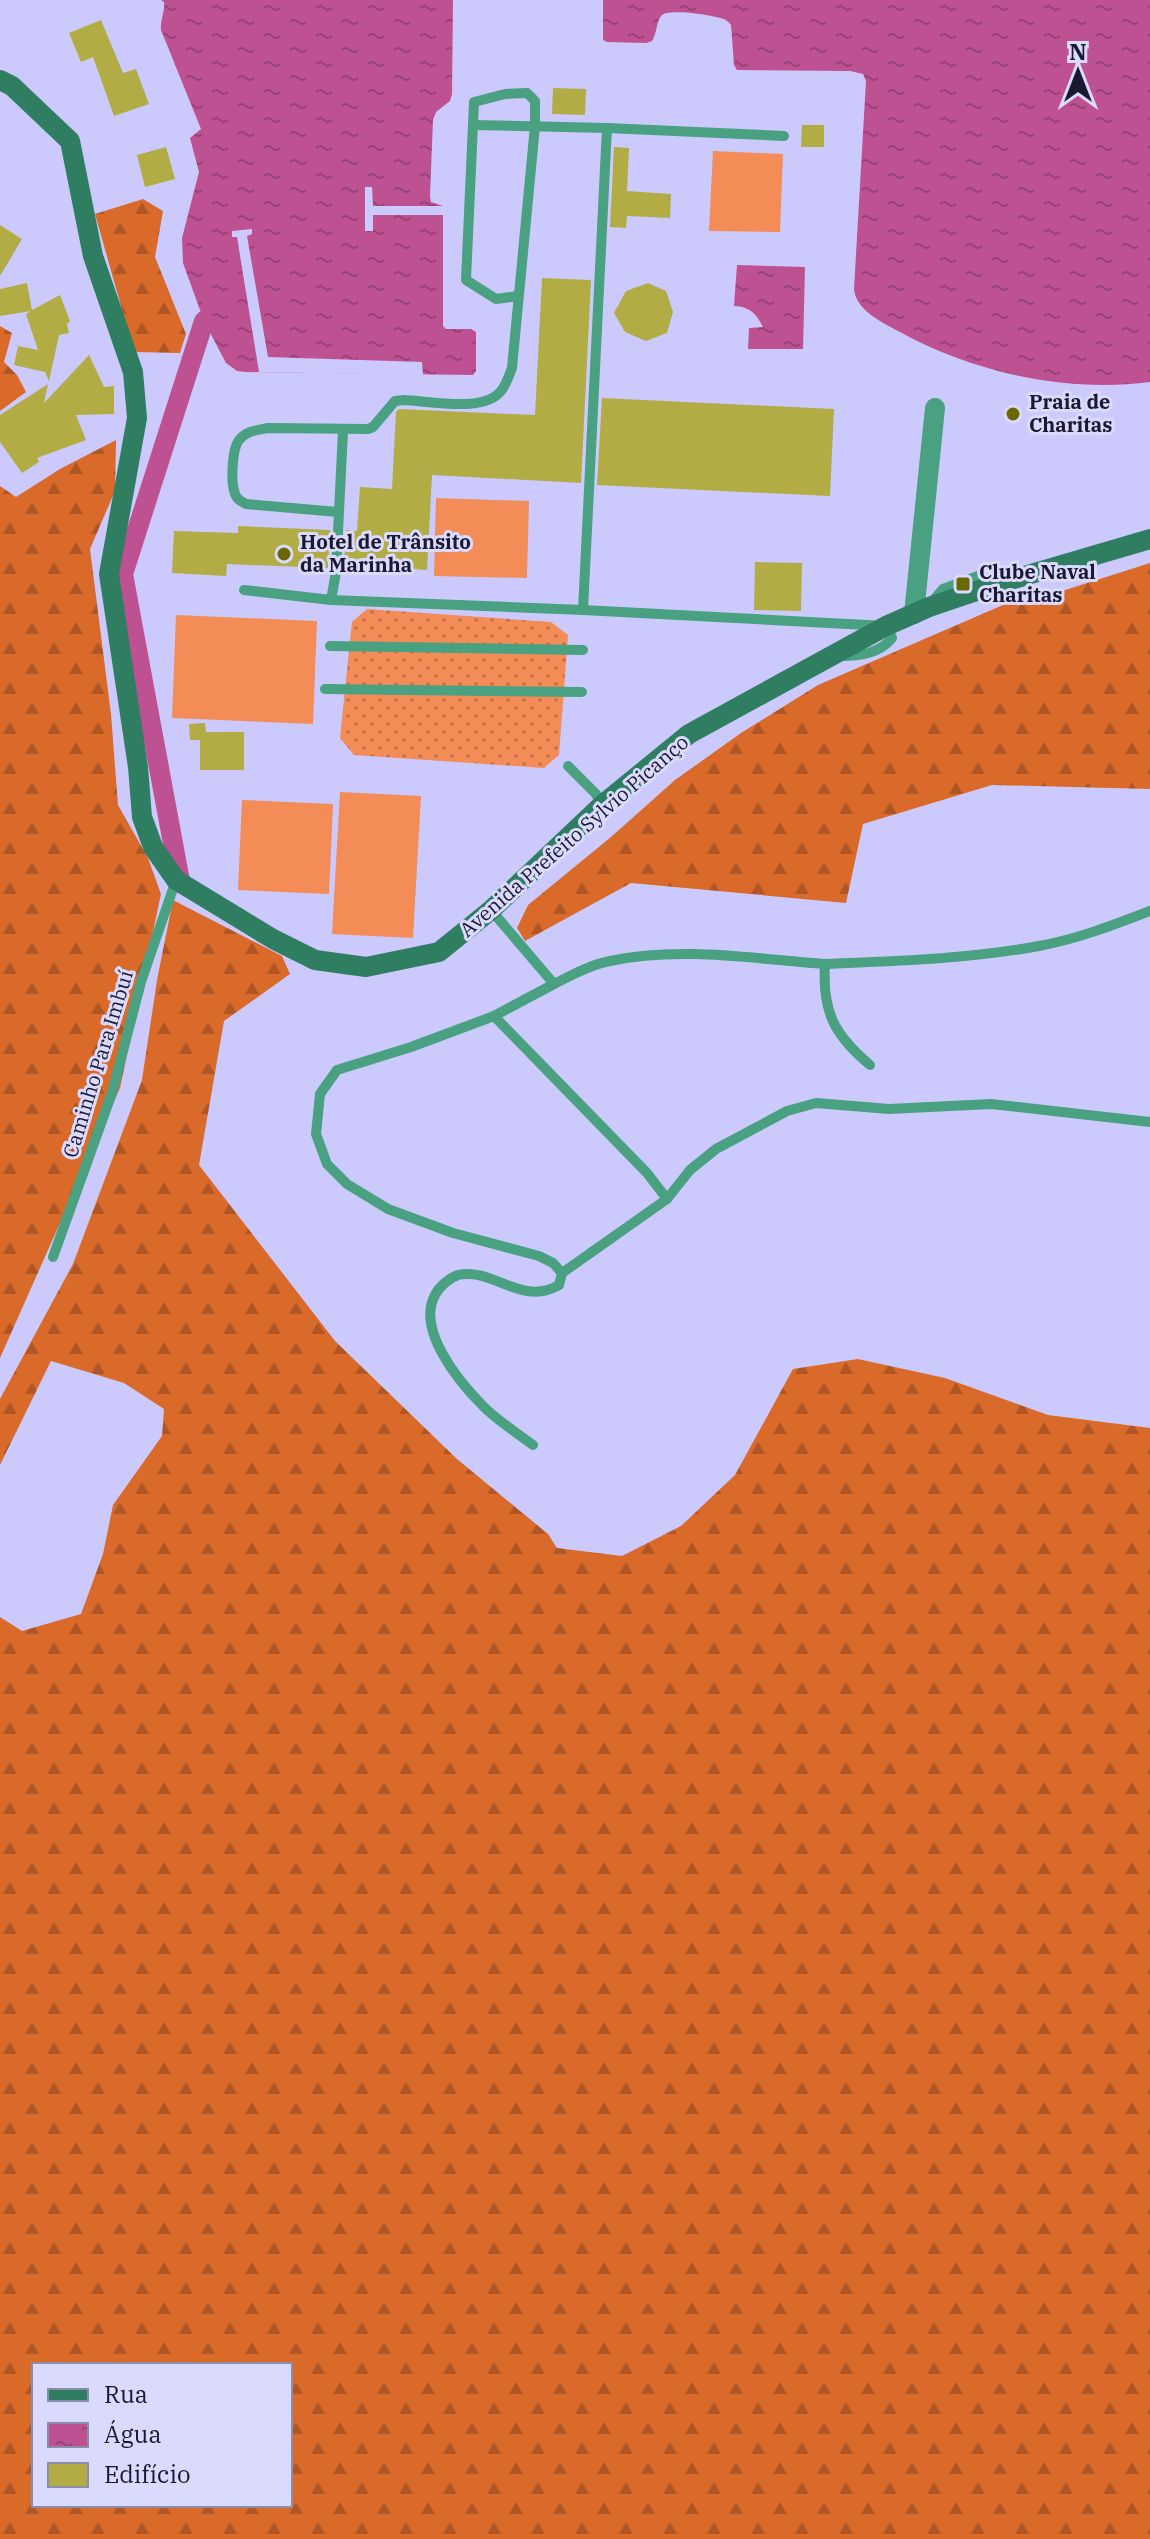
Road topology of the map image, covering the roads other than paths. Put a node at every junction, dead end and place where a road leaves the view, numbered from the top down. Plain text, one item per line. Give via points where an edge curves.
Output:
1 (0, 80) edge
2 (473, 125) junction
3 (535, 126) junction
4 (607, 128) junction
5 (784, 136) dead end
6 (518, 296) junction
7 (935, 408) dead end
8 (343, 431) junction
9 (338, 512) junction
10 (1150, 539) edge
11 (244, 590) dead end
12 (331, 600) junction
13 (583, 610) junction
14 (921, 611) junction
15 (886, 626) junction
16 (330, 646) dead end
17 (583, 650) dead end
18 (325, 689) dead end
19 (582, 692) dead end
20 (568, 766) dead end
21 (602, 805) junction
22 (176, 880) junction
23 (491, 910) junction
24 (1150, 911) edge
25 (825, 964) junction
26 (554, 984) junction
27 (494, 1016) junction
28 (870, 1065) dead end
29 (1150, 1122) edge
30 (667, 1199) junction
31 (53, 1257) dead end
32 (562, 1273) junction
33 (533, 1445) dead end

1 - 22 street via 70,141 93,256 133,372 137,418 109,574 142,817 153,847
2 - 3 lane
2 - 3 lane via 474,102 527,93 535,101
2 - 6 lane via 466,280 496,299
3 - 4 lane
3 - 6 lane
4 - 5 lane
4 - 13 lane
6 - 8 lane via 512,368 494,398 478,405 395,401 373,427
7 - 14 street
8 - 9 lane
8 - 9 lane via 253,430 234,449 238,500
9 - 12 lane
10 - 14 street, Avenida Prefeito Sylvio Picanço
11 - 12 lane
12 - 13 lane
13 - 15 lane
14 - 15 street, Avenida Prefeito Sylvio Picanço
15 - 21 street, Avenida Prefeito Sylvio Picanço via 689,734
16 - 17 lane
18 - 19 lane
20 - 21 lane
21 - 23 street, Avenida Prefeito Sylvio Picanço
22 - 23 street, Avenida Prefeito Sylvio Picanço via 315,960 366,967 439,952
22 - 31 lane, Caminho Para Imbuí via 141,982 112,1093
23 - 26 lane
24 - 25 lane via 1041,946 945,959
25 - 26 lane via 665,955 611,961
25 - 28 lane via 824,987 833,1022 848,1047
26 - 27 lane
27 - 30 lane
27 - 32 lane via 337,1070 320,1094 316,1134 327,1164 347,1184 388,1209 539,1256
29 - 30 lane via 991,1104 889,1109 816,1103 787,1111 716,1149
30 - 32 lane
32 - 33 lane via 559,1285 547,1292 458,1275 439,1288 430,1304 430,1328 447,1361 485,1408

